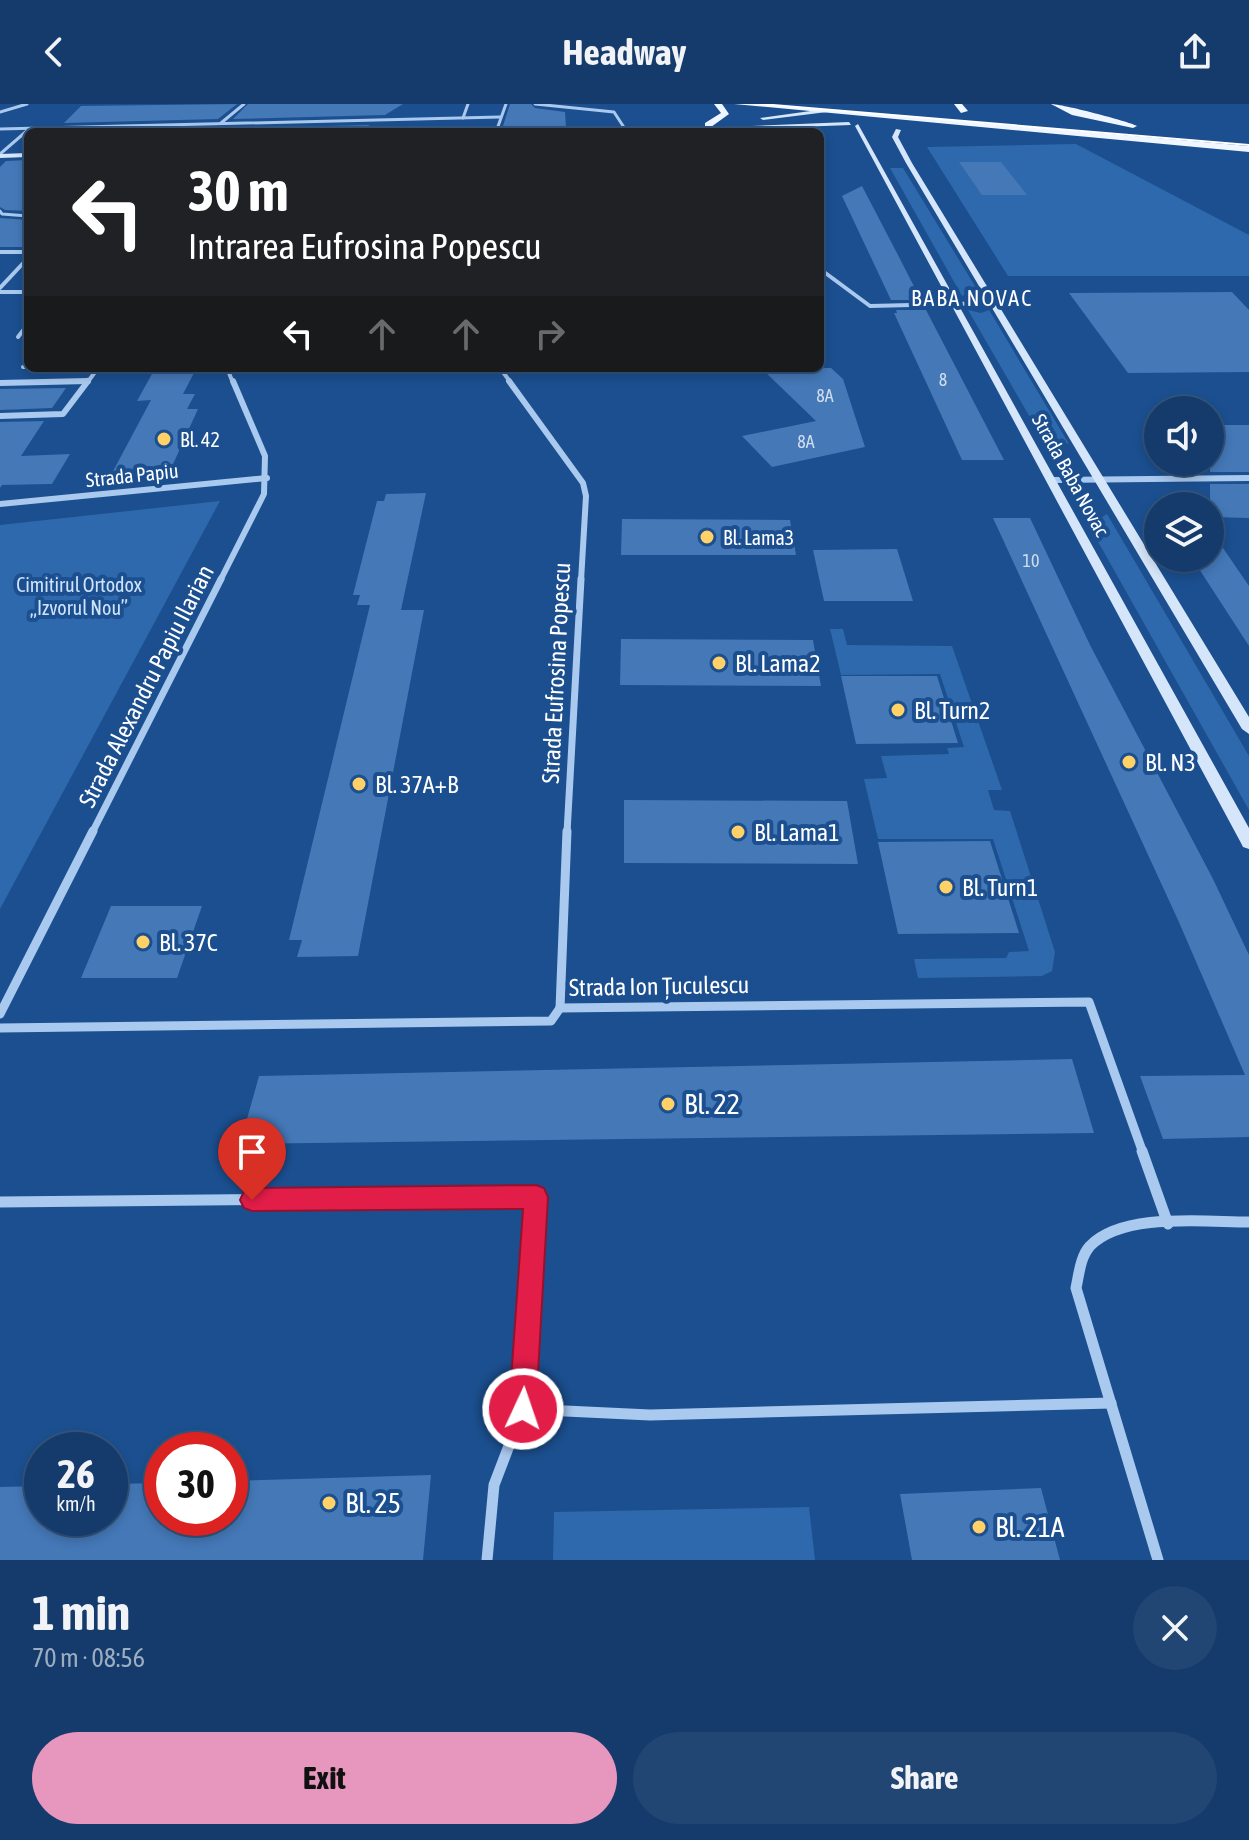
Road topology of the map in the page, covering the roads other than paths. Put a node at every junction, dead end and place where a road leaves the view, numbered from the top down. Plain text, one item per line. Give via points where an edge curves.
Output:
1 (27, 104) edge
2 (244, 104) edge
3 (468, 104) edge
4 (506, 104) edge
5 (535, 104) edge
6 (718, 104) edge
7 (738, 104) edge
8 (814, 104) edge
9 (853, 104) edge
10 (1055, 104) edge
11 (869, 105) edge
12 (826, 108) edge
13 (961, 108) edge
14 (948, 110) dead end
15 (0, 112) edge
16 (977, 112) dead end
17 (500, 117) junction
18 (463, 118) junction
19 (1068, 120) dead end
20 (954, 122) junction
21 (220, 124) junction
22 (708, 125) junction
23 (853, 125) junction
24 (1133, 126) junction
25 (1148, 127) dead end
26 (24, 128) edge
27 (30, 128) edge
28 (497, 128) edge
29 (624, 128) edge
30 (681, 128) edge
31 (769, 128) edge
32 (871, 128) dead end
33 (0, 129) edge
34 (893, 130) joint
35 (24, 133) edge
36 (1249, 149) edge
37 (0, 155) edge
38 (24, 155) edge
39 (0, 211) edge
40 (24, 216) edge
41 (0, 252) edge
42 (24, 255) edge
43 (24, 260) edge
44 (824, 272) edge
45 (0, 290) edge
46 (24, 292) edge
47 (994, 303) junction
48 (955, 304) junction
49 (24, 329) edge
50 (18, 337) dead end
51 (95, 372) edge
52 (229, 372) edge
53 (503, 372) edge
54 (88, 381) junction
55 (0, 383) edge
56 (0, 416) edge
57 (267, 478) junction
58 (1249, 478) edge
59 (1099, 479) junction
60 (1053, 480) junction
61 (0, 504) edge
62 (1249, 729) edge
63 (1249, 843) edge
64 (560, 1008) junction
65 (0, 1014) edge
66 (0, 1028) edge
67 (0, 1202) edge
68 (1249, 1222) edge
69 (1168, 1224) junction
70 (1111, 1403) junction
71 (523, 1409) junction
72 (487, 1560) edge
73 (1158, 1560) edge

1 - 15 street
2 - 21 street
3 - 18 street
4 - 17 street
5 - 29 street via 614,112
6 - 22 main road via 725,114
7 - 12 main road
8 - 12 main road
9 - 11 main road
10 - 24 main road
12 - 20 main road
12 - 22 main road
12 - 23 main road
13 - 14 main road
13 - 16 main road
13 - 20 main road
17 - 18 street
17 - 28 street
18 - 21 street
19 - 24 main road
20 - 34 main road
20 - 36 main road
21 - 27 street
22 - 30 main road
23 - 31 main road
23 - 32 main road
23 - 48 main road, Strada Baba Novac
24 - 25 main road
26 - 33 street
34 - 47 main road, Strada Baba Novac
35 - 37 street
37 - 38 main road
39 - 40 street
41 - 42 street
43 - 45 street
44 - 48 street via 870,306
45 - 46 street
47 - 48 street
47 - 59 main road, Strada Baba Novac
48 - 60 main road, Strada Baba Novac
49 - 50 street
51 - 54 street
52 - 57 street, Strada Alexandru Papiu Ilarian via 258,436
53 - 64 street, Strada Eufrosina Popescu via 583,483 586,496
54 - 55 street
54 - 56 street via 63,414
57 - 61 street, Strada Papiu
57 - 65 street, Strada Alexandru Papiu Ilarian via 256,516
58 - 59 street
59 - 60 street
59 - 62 main road, Strada Baba Novac
60 - 63 main road, Strada Baba Novac
64 - 66 street, Strada Ion Țuculescu via 551,1021
64 - 69 street, Strada Ion Țuculescu via 1089,1002
67 - 71 street via 536,1197
68 - 69 street
69 - 70 street via 1126,1225 1104,1235 1088,1248 1081,1264 1076,1288
70 - 71 street via 650,1415
70 - 73 street
71 - 72 street via 494,1485

